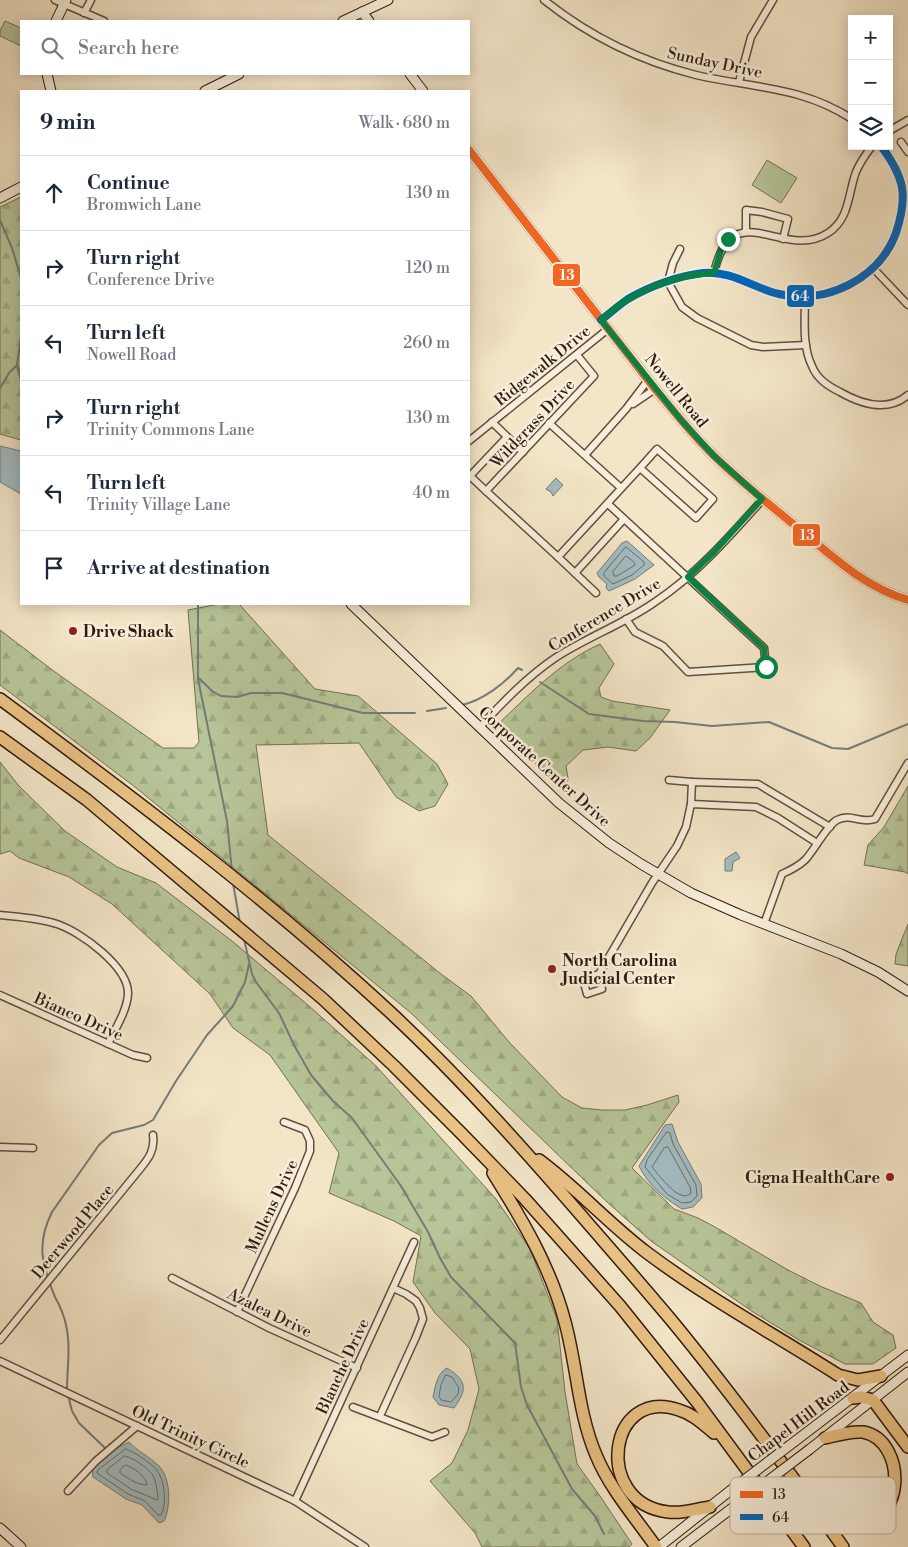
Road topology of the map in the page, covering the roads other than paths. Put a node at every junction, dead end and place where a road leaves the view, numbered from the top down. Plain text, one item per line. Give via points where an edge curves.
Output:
1 (55, 0) edge
2 (91, 0) edge
3 (388, 0) edge
4 (544, 0) edge
5 (773, 0) edge
6 (65, 2) edge
7 (362, 12) junction
8 (84, 13) junction
9 (56, 20) edge
10 (102, 20) edge
11 (345, 20) edge
12 (368, 20) edge
13 (47, 75) edge
14 (237, 75) edge
15 (411, 75) edge
16 (739, 82) junction
17 (51, 90) edge
18 (207, 90) edge
19 (423, 90) edge
20 (848, 117) edge
21 (908, 120) edge
22 (893, 129) edge
23 (901, 142) dead end
24 (870, 150) edge
25 (884, 150) edge
26 (470, 151) edge
27 (908, 152) edge
28 (20, 188) edge
29 (0, 198) edge
30 (907, 204) edge
31 (746, 232) junction
32 (783, 239) junction
33 (680, 249) dead end
34 (873, 268) junction
35 (714, 273) junction
36 (668, 282) junction
37 (805, 297) junction
38 (908, 305) edge
39 (601, 320) junction
40 (608, 329) junction
41 (806, 345) junction
42 (577, 355) junction
43 (648, 380) junction
44 (655, 389) junction
45 (908, 395) edge
46 (626, 409) junction
47 (492, 422) junction
48 (549, 423) junction
49 (506, 438) junction
50 (470, 440) edge
51 (523, 452) junction
52 (585, 455) junction
53 (640, 468) junction
54 (621, 488) junction
55 (486, 492) junction
56 (762, 499) junction
57 (608, 504) junction
58 (624, 519) junction
59 (558, 557) junction
60 (575, 573) junction
61 (688, 577) junction
62 (596, 592) dead end
63 (908, 600) edge
64 (352, 605) edge
65 (626, 619) junction
66 (0, 699) edge
67 (479, 728) junction
68 (0, 737) edge
69 (908, 763) edge
70 (669, 780) dead end
71 (692, 782) junction
72 (691, 804) junction
73 (830, 827) junction
74 (818, 843) junction
75 (658, 875) junction
76 (1, 917) edge
77 (764, 924) junction
78 (599, 974) dead end
79 (908, 990) edge
80 (0, 995) edge
81 (108, 1044) junction
82 (147, 1058) dead end
83 (284, 1122) dead end
84 (153, 1135) dead end
85 (0, 1147) edge
86 (33, 1148) dead end
87 (524, 1149) junction
88 (481, 1155) junction
89 (414, 1242) dead end
90 (172, 1278) dead end
91 (393, 1288) junction
92 (238, 1312) junction
93 (0, 1340) edge
94 (908, 1355) edge
95 (0, 1361) edge
96 (357, 1368) junction
97 (908, 1372) edge
98 (881, 1376) junction
99 (853, 1398) junction
100 (873, 1400) junction
101 (353, 1407) dead end
102 (380, 1416) junction
103 (136, 1426) junction
104 (445, 1432) dead end
105 (825, 1438) junction
106 (728, 1444) junction
107 (908, 1447) edge
108 (748, 1477) edge
109 (752, 1477) edge
110 (773, 1477) edge
111 (793, 1477) edge
112 (68, 1491) dead end
113 (730, 1491) edge
114 (896, 1496) edge
115 (295, 1501) junction
116 (710, 1507) junction
117 (730, 1510) edge
118 (0, 1528) edge
119 (794, 1534) edge
120 (834, 1534) edge
121 (21, 1547) edge
122 (365, 1547) edge
123 (658, 1547) edge
124 (681, 1547) edge
125 (804, 1547) edge
126 (843, 1547) edge

1 - 6 street
2 - 8 street
3 - 7 street
4 - 16 street, Sunday Drive via 602,40 636,55 697,75
5 - 16 street via 750,37
6 - 8 street
6 - 9 street
7 - 11 street
7 - 12 street
8 - 10 street
13 - 17 street
14 - 18 street
15 - 19 street
16 - 20 street, Sunday Drive via 807,97 825,103
21 - 22 street
23 - 27 street
24 - 32 street via 857,170 846,211 838,224 816,239
25 - 30 street via 899,173
26 - 39 street, Nowell Road
28 - 29 street
30 - 34 street via 895,237
31 - 32 street
31 - 32 street via 746,210 762,212 788,219
31 - 35 street via 728,239
33 - 36 street
34 - 37 street via 849,286
34 - 38 street
35 - 36 street
35 - 37 street via 778,294
36 - 39 street via 627,300
36 - 41 street via 682,307 744,342 763,347
37 - 41 street
39 - 40 street, Nowell Road
40 - 42 street, Ridgewalk Drive
40 - 43 street, Nowell Road
41 - 45 street via 816,374 848,397 881,406
42 - 47 street, Ridgewalk Drive
42 - 48 street, Wildgrass Drive via 594,376
43 - 44 street, Nowell Road
43 - 46 street
44 - 46 street
44 - 56 street, Nowell Road via 711,453
46 - 52 street
47 - 49 street
47 - 50 street, Ridgewalk Drive
48 - 51 street, Wildgrass Drive
48 - 52 street
49 - 51 street
49 - 55 street via 470,476
51 - 55 street, Wildgrass Drive
52 - 54 street
53 - 53 street via 696,518 713,499 657,449
53 - 54 street
54 - 57 street
55 - 59 street, Wildgrass Drive
56 - 61 street, Conference Drive
56 - 63 street, Nowell Road via 863,580
57 - 58 street
57 - 59 street
58 - 60 street
58 - 61 street
59 - 60 street, Wildgrass Drive
60 - 62 street, Wildgrass Drive
61 - 65 street, Conference Drive
61 - 65 street via 764,648 766,667 688,672 663,646 635,632
64 - 67 street, Corporate Center Drive
65 - 67 street, Conference Drive via 538,671
66 - 87 highway via 84,760 260,898 390,1013
67 - 75 street, Corporate Center Drive via 576,817
68 - 88 highway via 87,800 324,999
69 - 73 street via 875,819 868,822 844,818 835,820
70 - 71 street
71 - 72 street
71 - 73 street via 758,784
72 - 74 street via 756,807
72 - 75 street via 686,827
73 - 74 street
74 - 77 street via 805,860 782,874
75 - 77 street, Corporate Center Drive
75 - 78 street
76 - 81 street via 49,922 69,929 120,970 128,994
77 - 79 street, Corporate Center Drive via 841,954
80 - 81 street, Bianco Drive
81 - 82 street, Bianco Drive
83 - 92 street, Mullens Drive via 305,1130 310,1150
84 - 93 street, Deerwood Place via 152,1154
85 - 86 street
87 - 98 highway via 644,1250 716,1300 838,1375 858,1380
87 - 111 highway via 672,1321
88 - 106 highway via 525,1198 620,1306
88 - 123 highway via 524,1222 556,1294 595,1453 610,1483
89 - 91 street, Blanche Drive
90 - 92 street, Azalea Drive
91 - 96 street, Blanche Drive
91 - 102 street via 416,1301 423,1319
92 - 96 street, Azalea Drive
94 - 98 street, Chapel Hill Road
95 - 103 street, Old Trinity Circle
96 - 115 street, Blanche Drive
97 - 100 street, Chapel Hill Road
98 - 99 street, Chapel Hill Road
99 - 100 highway
99 - 108 street, Chapel Hill Road, bridge
100 - 105 street, Chapel Hill Road
100 - 107 highway
101 - 102 street
102 - 104 street via 432,1436
103 - 112 street via 96,1460
103 - 115 street, Old Trinity Circle
105 - 110 street, Chapel Hill Road, bridge
105 - 114 highway via 862,1432 882,1440 893,1450 900,1464 902,1473
106 - 109 highway
106 - 116 highway via 690,1414 668,1407 651,1408 636,1416 619,1441 622,1479 644,1503 673,1512
113 - 116 street, Chapel Hill Road, bridge
115 - 122 street, Old Trinity Circle
116 - 123 street, Chapel Hill Road
117 - 124 street, Chapel Hill Road, bridge
118 - 121 street
119 - 125 highway
120 - 126 highway

